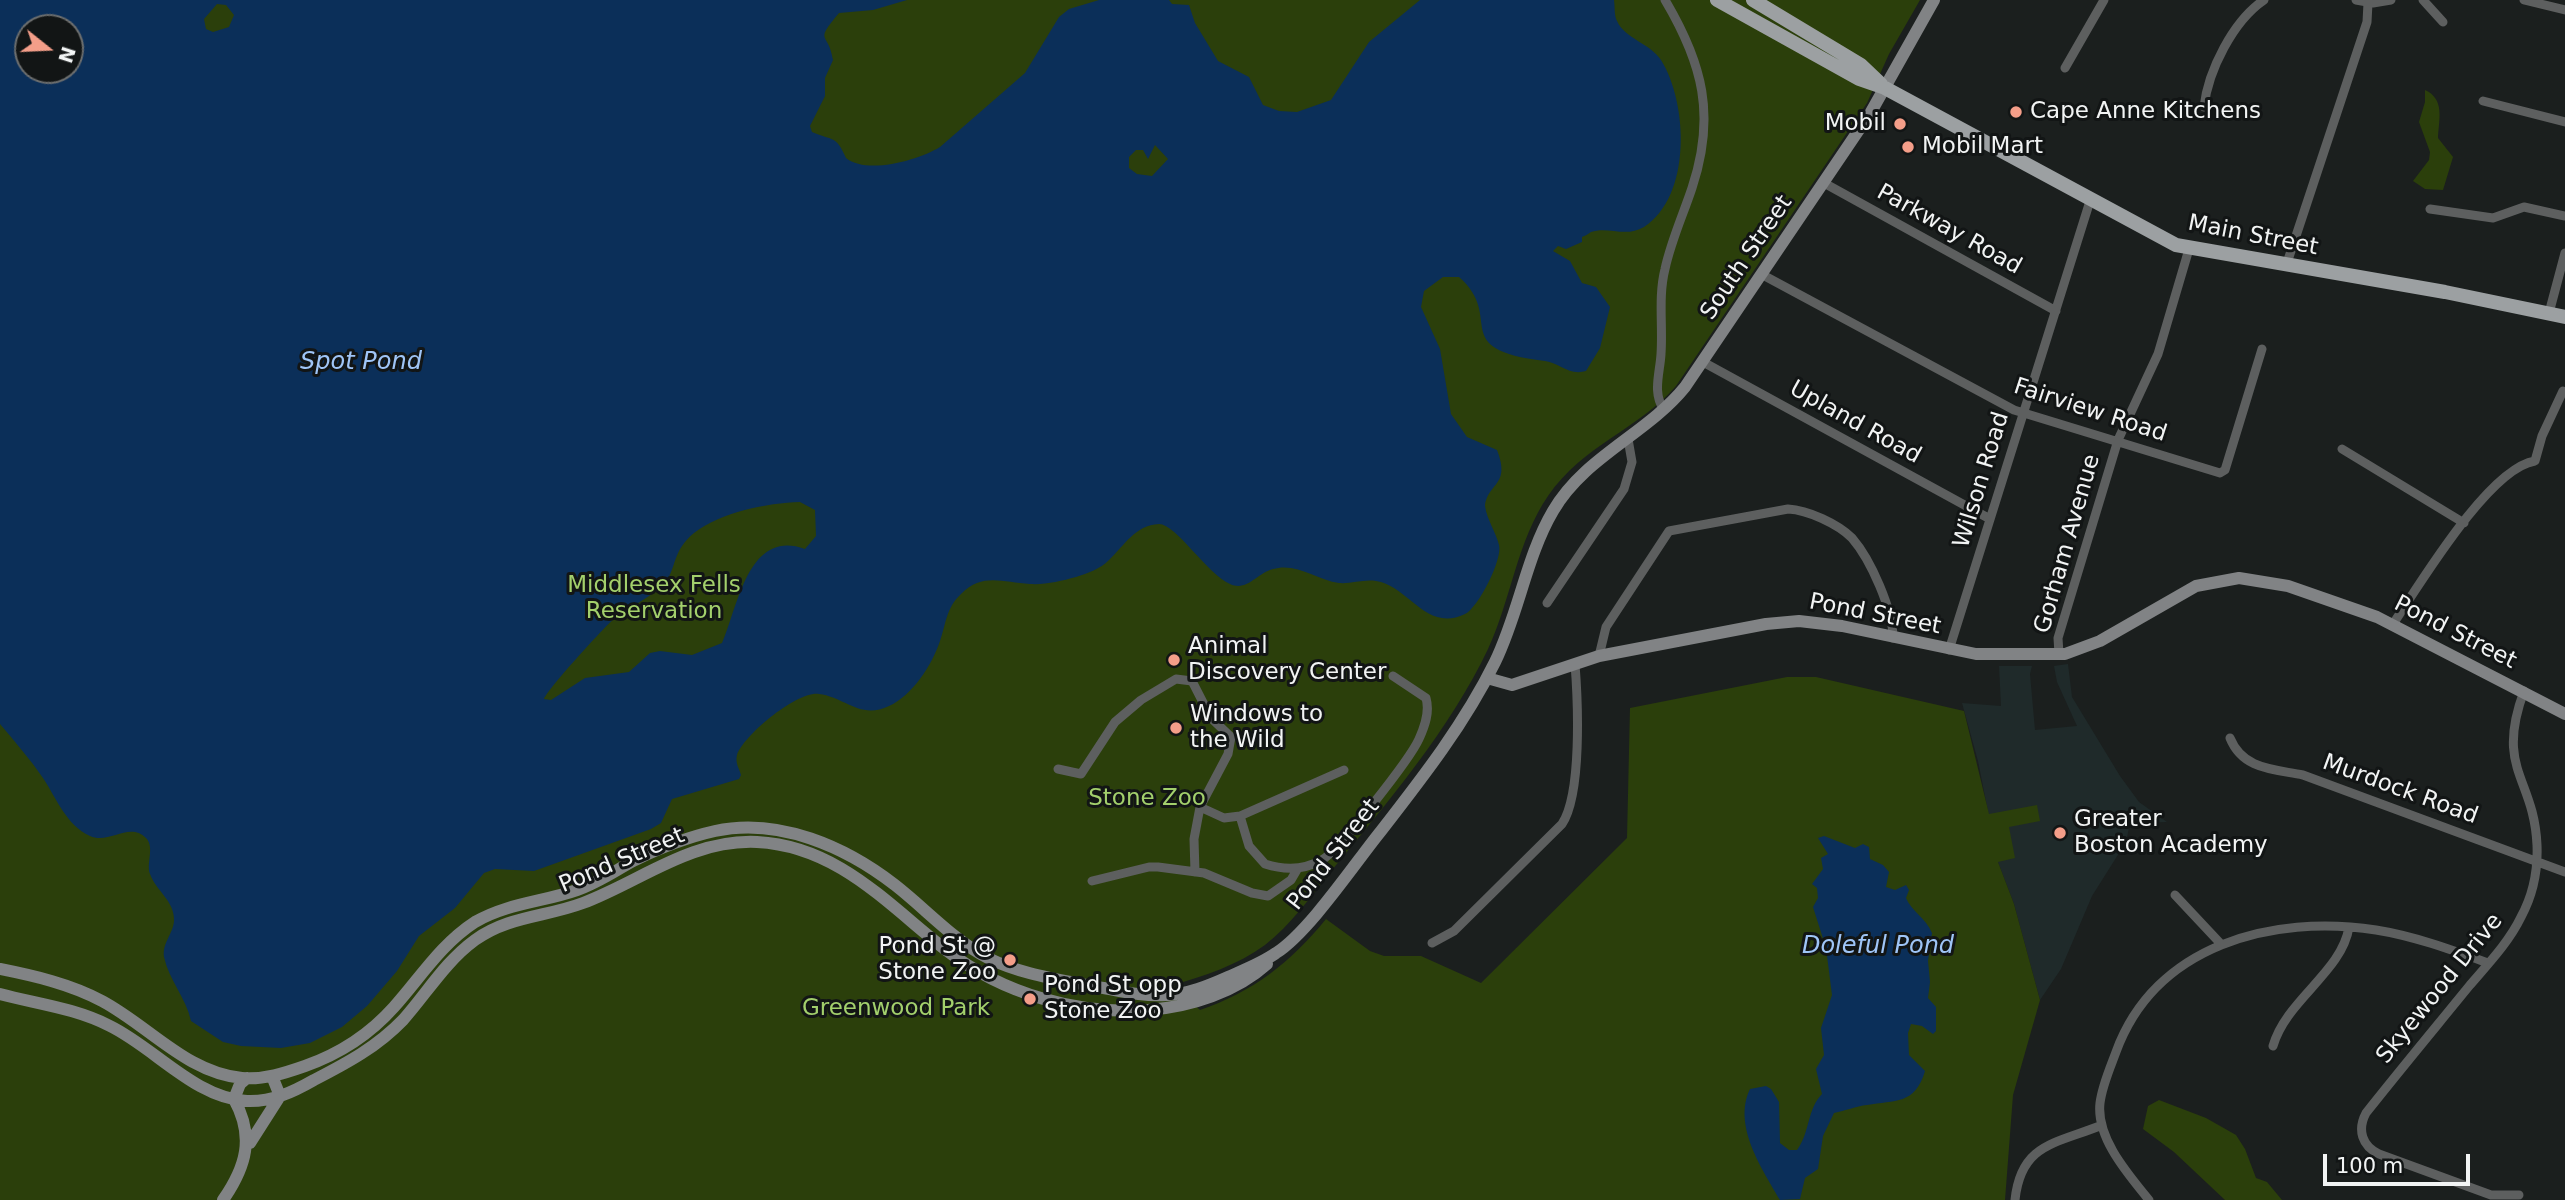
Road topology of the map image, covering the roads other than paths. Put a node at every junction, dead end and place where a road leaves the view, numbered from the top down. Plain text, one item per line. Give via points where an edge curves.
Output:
1 (1665, 0) edge
2 (1717, 0) edge
3 (1753, 0) edge
4 (1934, 0) edge
5 (2104, 0) edge
6 (2264, 0) edge
7 (2356, 0) edge
8 (2391, 0) edge
9 (2423, 0) edge
10 (2524, 0) edge
11 (2368, 3) junction
12 (2565, 10) edge
13 (2443, 22) dead end
14 (2065, 68) dead end
15 (1885, 88) junction
16 (2483, 101) dead end
17 (2204, 107) dead end
18 (2565, 122) edge
19 (1824, 183) junction
20 (2090, 201) junction
21 (2430, 209) dead end
22 (2565, 216) edge
23 (2189, 248) junction
24 (2565, 253) edge
25 (2286, 266) junction
26 (1761, 274) junction
27 (2056, 311) junction
28 (2549, 313) junction
29 (2565, 317) edge
30 (2262, 349) dead end
31 (1703, 362) junction
32 (2563, 391) dead end
33 (1664, 410) junction
34 (2023, 413) junction
35 (1628, 439) junction
36 (2117, 442) junction
37 (2342, 449) dead end
38 (1990, 519) junction
39 (2464, 523) junction
40 (1548, 603) dead end
41 (2393, 624) junction
42 (1893, 638) junction
43 (1949, 650) junction
44 (2059, 654) junction
45 (1599, 656) junction
46 (1575, 664) junction
47 (1393, 676) dead end
48 (1487, 678) junction
49 (2524, 691) junction
50 (2565, 714) edge
51 (2231, 738) dead end
52 (1058, 769) dead end
53 (1344, 770) dead end
54 (1200, 807) junction
55 (1240, 816) junction
56 (2537, 861) junction
57 (1298, 868) junction
58 (1195, 872) junction
59 (2565, 872) edge
60 (1092, 881) dead end
61 (2175, 895) dead end
62 (2349, 927) junction
63 (1432, 943) dead end
64 (2220, 943) junction
65 (1277, 953) junction
66 (2488, 963) junction
67 (0, 969) edge
68 (0, 994) edge
69 (2273, 1046) dead end
70 (272, 1076) junction
71 (247, 1078) junction
72 (280, 1096) junction
73 (234, 1100) junction
74 (2102, 1125) junction
75 (247, 1150) junction
76 (2519, 1195) dead end
77 (223, 1200) edge
78 (2015, 1200) edge
79 (2149, 1200) edge

1 - 33 street via 1695,62 1705,115 1698,169 1661,288 1657,394
2 - 15 main road via 1859,79
3 - 15 main road via 1861,65
4 - 15 main road, South Street
5 - 14 street
6 - 17 street via 2245,16 2232,38 2208,82
7 - 11 street
8 - 11 street
9 - 13 street
10 - 12 street
11 - 25 street via 2366,24
15 - 19 main road, South Street
15 - 20 main road, Main Street
16 - 18 street
19 - 26 main road, South Street
19 - 27 street, Parkway Road
20 - 23 main road, Main Street via 2155,236
20 - 27 street, Wilson Road
21 - 22 street via 2493,218 2524,206
23 - 25 main road, Main Street
23 - 36 street, Gorham Avenue via 2158,354
24 - 28 street
25 - 28 main road, Main Street
26 - 31 main road, South Street
26 - 34 street, Fairview Road
27 - 34 street, Wilson Road
28 - 29 main road, Main Street
30 - 36 street, Fairview Road via 2222,472
31 - 33 main road, South Street
31 - 38 street, Upland Road
32 - 39 street via 2535,461 2520,464 2506,475
33 - 35 main road, South Street
34 - 36 street, Fairview Road
34 - 38 street, Wilson Road
35 - 40 street via 1632,462 1624,489
35 - 48 main road, South Street via 1581,475 1553,510
36 - 44 street, Gorham Avenue via 2058,638
37 - 39 street
38 - 43 street, Wilson Road
39 - 41 street
41 - 44 main road, Pond Street via 2288,586 2231,578 2196,586 2095,643
41 - 49 main road, Pond Street
42 - 43 main road, Pond Street
42 - 45 main road, Pond Street via 1825,623 1786,621
42 - 45 street via 1889,606 1852,539 1807,513 1788,509 1667,532 1606,626
43 - 44 main road, Pond Street via 1995,656
45 - 46 main road, Pond Street
46 - 48 main road, Pond Street via 1512,685
46 - 63 street via 1574,793 1568,815 1454,931
47 - 57 street via 1426,698 1420,738 1337,847 1322,860
48 - 65 main road, Pond Street via 1399,808 1304,927
49 - 50 main road, Pond Street
49 - 56 street, Skyewood Drive via 2513,725 2512,751 2534,821
51 - 56 street, Murdock Road via 2239,754 2258,766 2303,775
52 - 54 street via 1081,774 1105,733 1129,709 1176,679 1192,681 1210,718 1231,737 1228,754
53 - 55 street
54 - 55 street via 1224,818
54 - 58 street via 1194,839
55 - 57 street via 1249,846 1262,862
56 - 59 street, Murdock Road
56 - 66 street, Skyewood Drive via 2522,916
57 - 58 street via 1291,880 1268,896
58 - 60 street via 1149,867
61 - 64 street
62 - 64 street via 2285,929
62 - 66 street via 2397,934
62 - 69 street via 2340,952 2282,1021
64 - 74 street via 2172,973 2137,1010 2103,1090
65 - 70 main road, Pond Street via 1203,987 1166,995 1031,973 961,942 896,886 846,855 789,832 731,828 648,854 575,891 516,904 482,918 440,952 393,1008 358,1039 315,1062
65 - 72 main road, Pond Street via 1244,981 1169,1008 1128,1010 1059,1002 1013,989 976,970 846,871 773,844 723,845 664,863 584,903 517,919 488,932 449,964 380,1041 350,1062
66 - 76 street, Skyewood Drive via 2365,1113 2361,1132 2379,1154 2491,1195
67 - 71 main road, Pond Street via 90,995 196,1064
68 - 73 main road via 95,1019 133,1038 204,1088
70 - 71 main road, Pond Street
70 - 72 main road
71 - 73 main road
72 - 73 main road
72 - 75 main road
73 - 75 main road via 247,1128
74 - 78 street via 2032,1155 2021,1171
74 - 79 street via 2120,1162
75 - 77 main road via 241,1172

